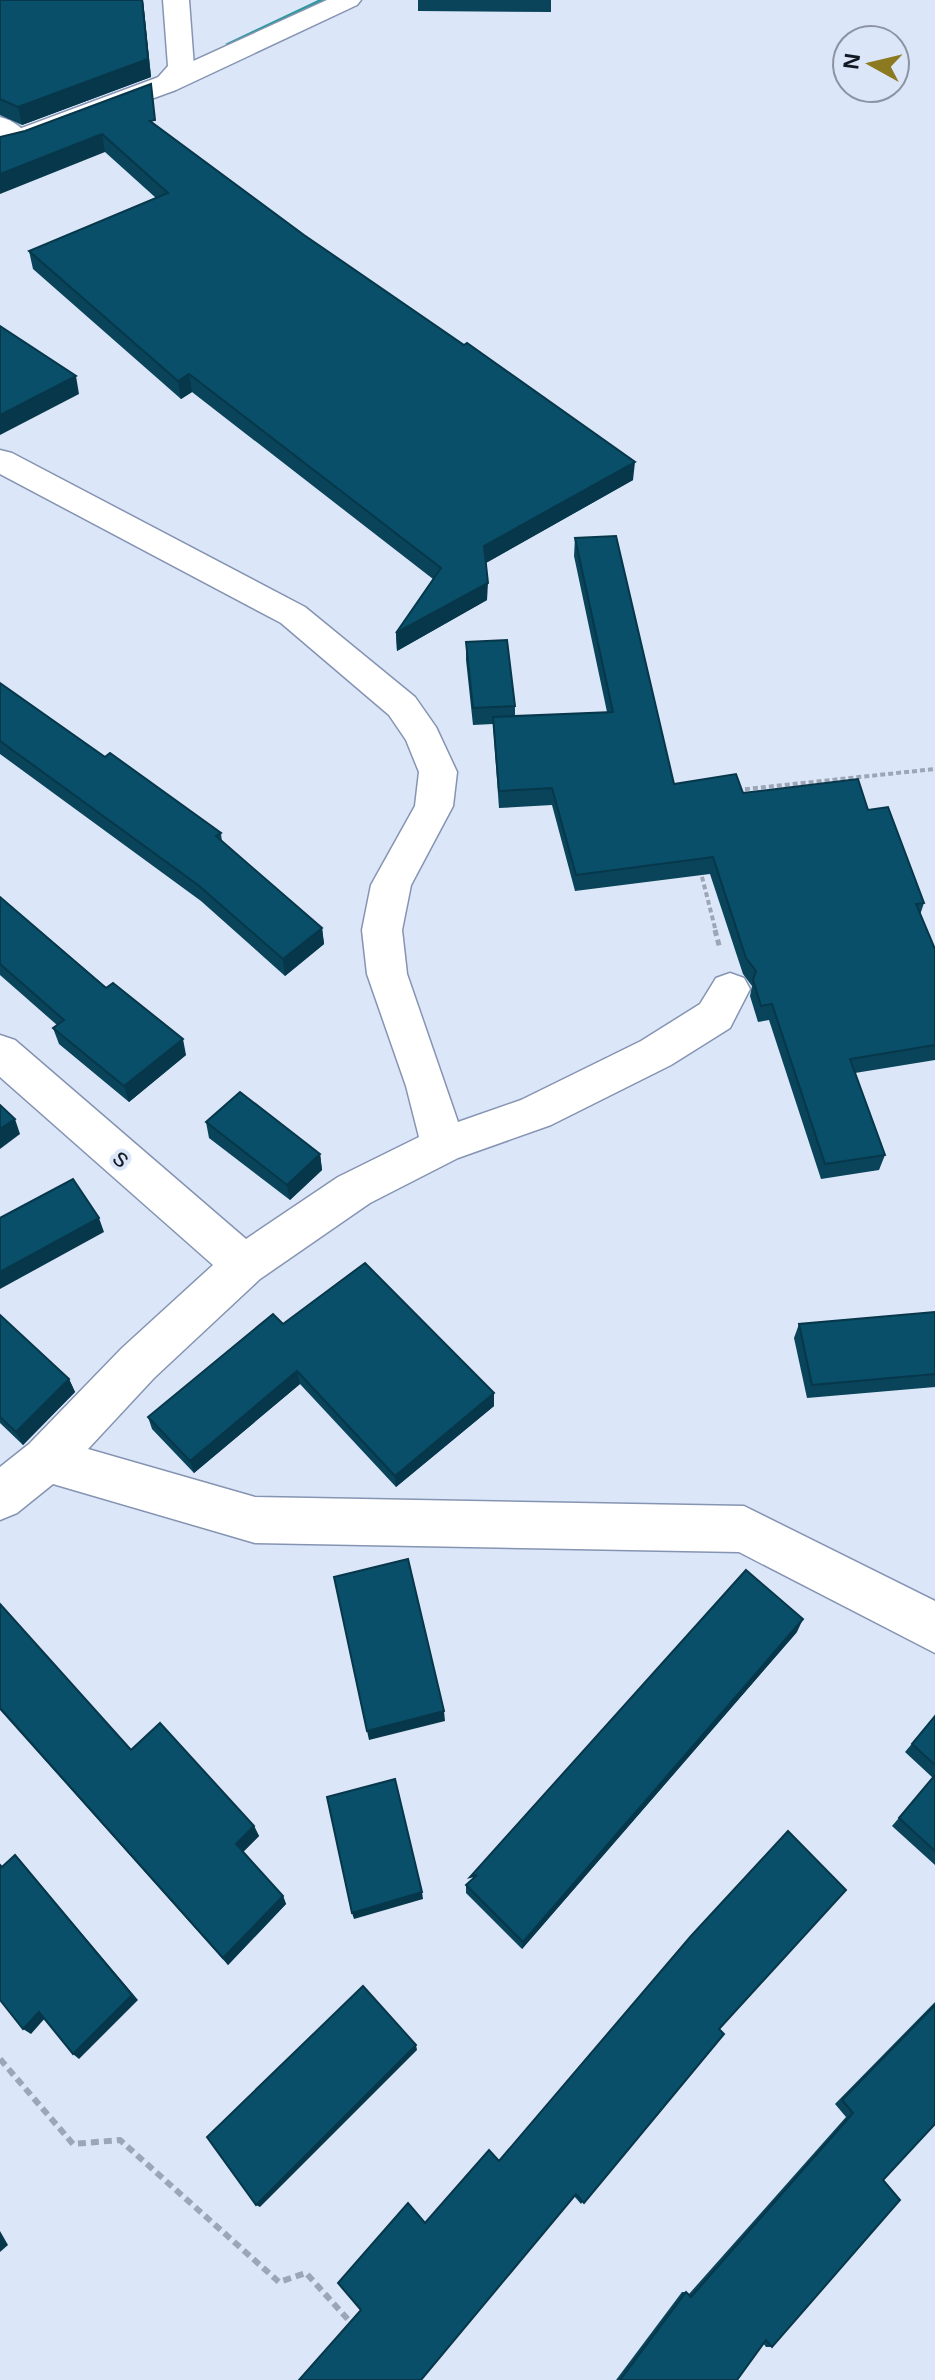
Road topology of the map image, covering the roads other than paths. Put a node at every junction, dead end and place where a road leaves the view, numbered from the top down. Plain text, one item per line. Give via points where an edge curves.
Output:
1 (176, 0) edge
2 (348, 0) edge
3 (166, 84) junction
4 (6, 137) edge
5 (0, 460) edge
6 (730, 989) road end
7 (0, 1052) edge
8 (443, 1145) junction
9 (244, 1265) junction
10 (46, 1460) junction
11 (0, 1497) edge
12 (935, 1628) edge

1 - 3 street via 181,67
2 - 3 street
3 - 4 street
5 - 8 street via 293,615 402,706 423,736 438,772 434,806 391,885 382,930 387,974
6 - 8 street via 715,1016 656,1053 536,1113
7 - 9 street, s
8 - 9 street via 354,1190
9 - 10 street via 138,1363
10 - 11 street
10 - 12 street via 255,1520 744,1529

